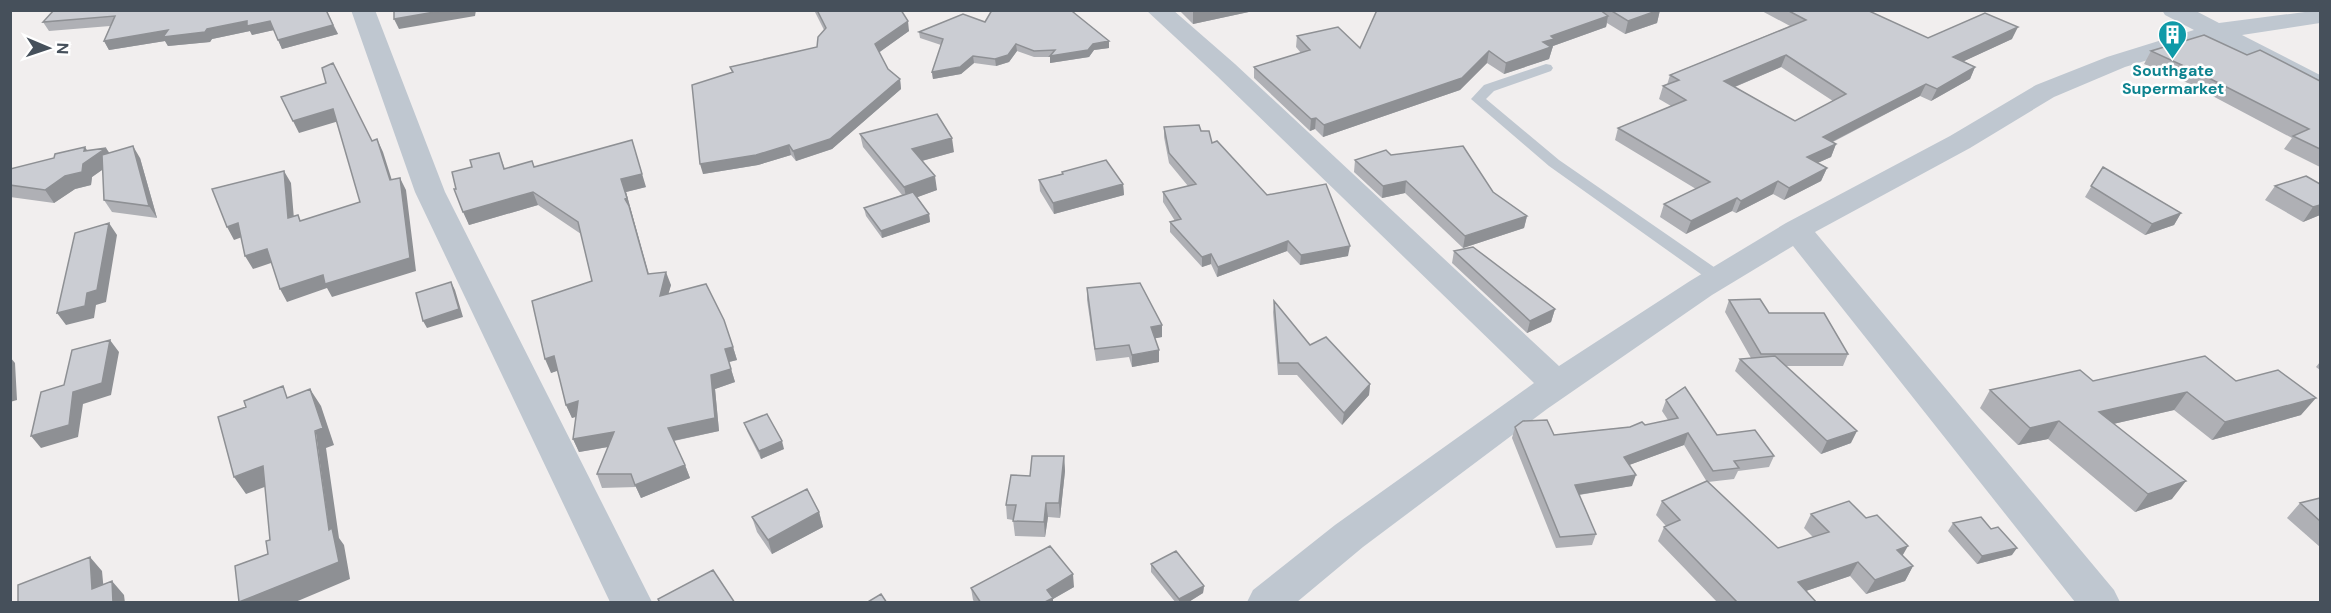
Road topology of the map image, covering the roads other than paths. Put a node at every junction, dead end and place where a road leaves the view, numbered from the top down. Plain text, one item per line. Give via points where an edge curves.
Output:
1 (363, 10) edge
2 (1158, 10) edge
3 (2174, 10) edge
4 (2320, 16) edge
5 (2216, 31) junction
6 (1546, 68) dead end
7 (2320, 85) edge
8 (1797, 230) junction
9 (1718, 278) junction
10 (1556, 384) junction
11 (631, 603) edge
12 (1268, 603) edge
13 (2099, 603) edge

1 - 11 street via 430,192
2 - 10 street
3 - 5 street
4 - 5 street
5 - 7 street
5 - 8 street via 2116,62 2045,91
6 - 9 lane via 1489,88 1478,99 1554,163
8 - 9 street
8 - 13 street
9 - 10 street
10 - 12 street via 1349,536

